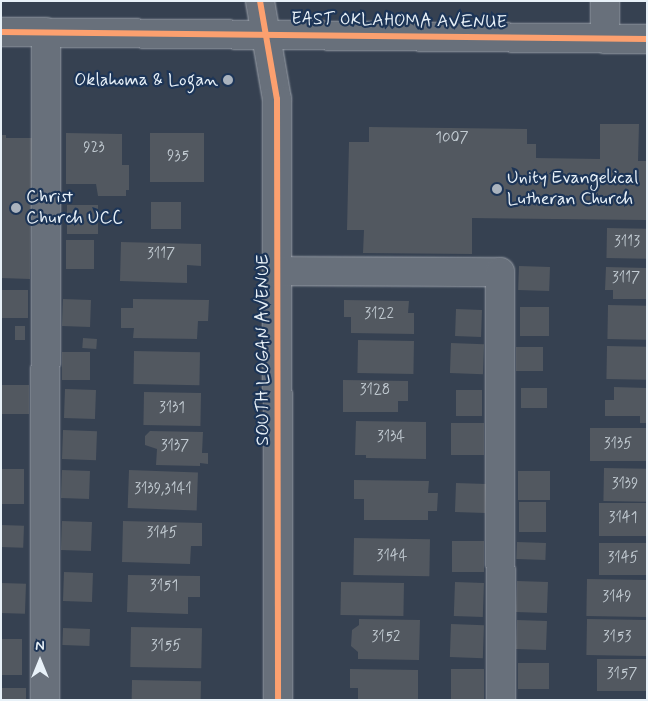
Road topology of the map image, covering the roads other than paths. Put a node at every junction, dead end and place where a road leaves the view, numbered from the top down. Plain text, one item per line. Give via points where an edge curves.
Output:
1 (260, 1) edge
2 (605, 1) edge
3 (1, 32) edge
4 (46, 32) junction
5 (264, 33) junction
6 (605, 39) junction
7 (647, 39) edge
8 (278, 271) junction
9 (45, 700) edge
10 (278, 700) edge
11 (501, 700) edge

1 - 5 street, SOUTH LOGAN AVENUE
2 - 6 street
3 - 4 street, EAST OKLAHOMA AVENUE
4 - 5 street, EAST OKLAHOMA AVENUE
4 - 9 street
5 - 6 street, EAST OKLAHOMA AVENUE
5 - 8 street, SOUTH LOGAN AVENUE via 277,92
6 - 7 street, EAST OKLAHOMA AVENUE
8 - 10 street, SOUTH LOGAN AVENUE
8 - 11 street via 500,272

